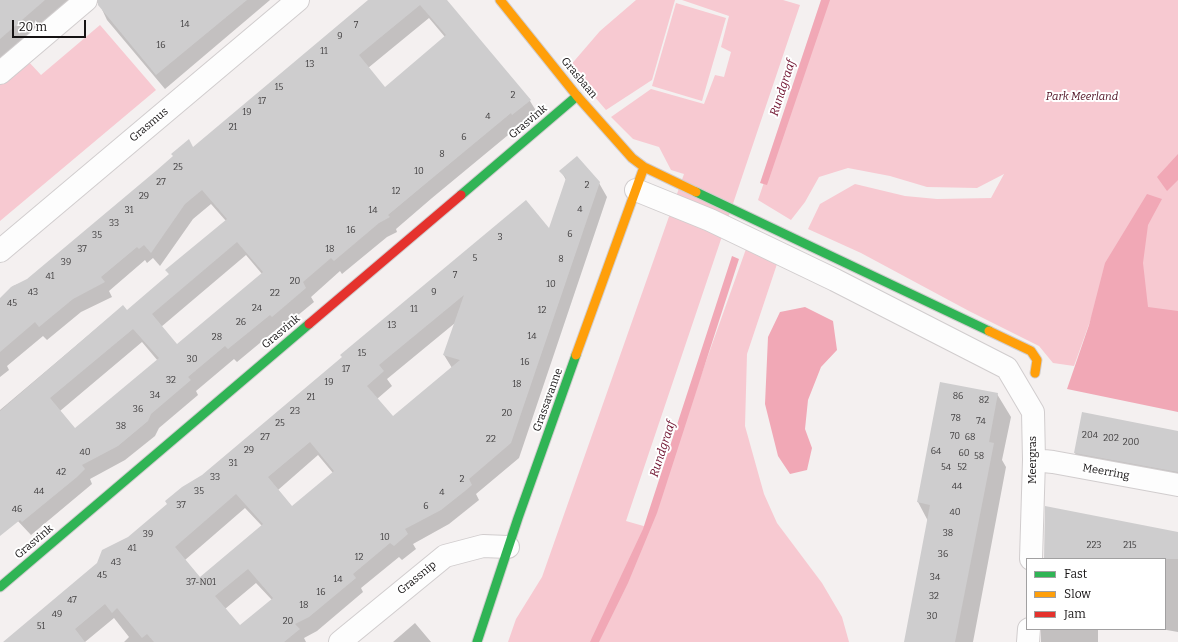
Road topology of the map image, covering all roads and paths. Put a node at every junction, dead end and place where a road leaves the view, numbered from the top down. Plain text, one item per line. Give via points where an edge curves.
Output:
1 (86, 0) edge
2 (298, 0) edge
3 (500, 0) edge
4 (0, 74) edge
5 (577, 96) junction
6 (644, 167) junction
7 (636, 190) junction
8 (0, 251) edge
9 (1035, 373) dead end
10 (1034, 460) junction
11 (1178, 485) edge
12 (508, 547) junction
13 (1031, 558) edge
14 (0, 586) edge
15 (1028, 630) edge
16 (340, 642) edge
17 (477, 642) edge
18 (1028, 642) edge

1 - 4 street
2 - 8 street, Grasmus
3 - 5 street, Grasbaan
5 - 6 street, Grasbaan via 632,158
5 - 14 street, Grasvink
6 - 7 street, Grassavanne
6 - 9 street, Grasbaan via 1030,351 1037,360
7 - 10 street, Meergras via 717,223 1006,368 1033,412
7 - 12 street, Grassavanne
10 - 11 street, Meerring
10 - 13 street, Meergras
12 - 16 street, Grassnip via 483,546 445,556
12 - 17 street, Grassavanne
15 - 18 street

